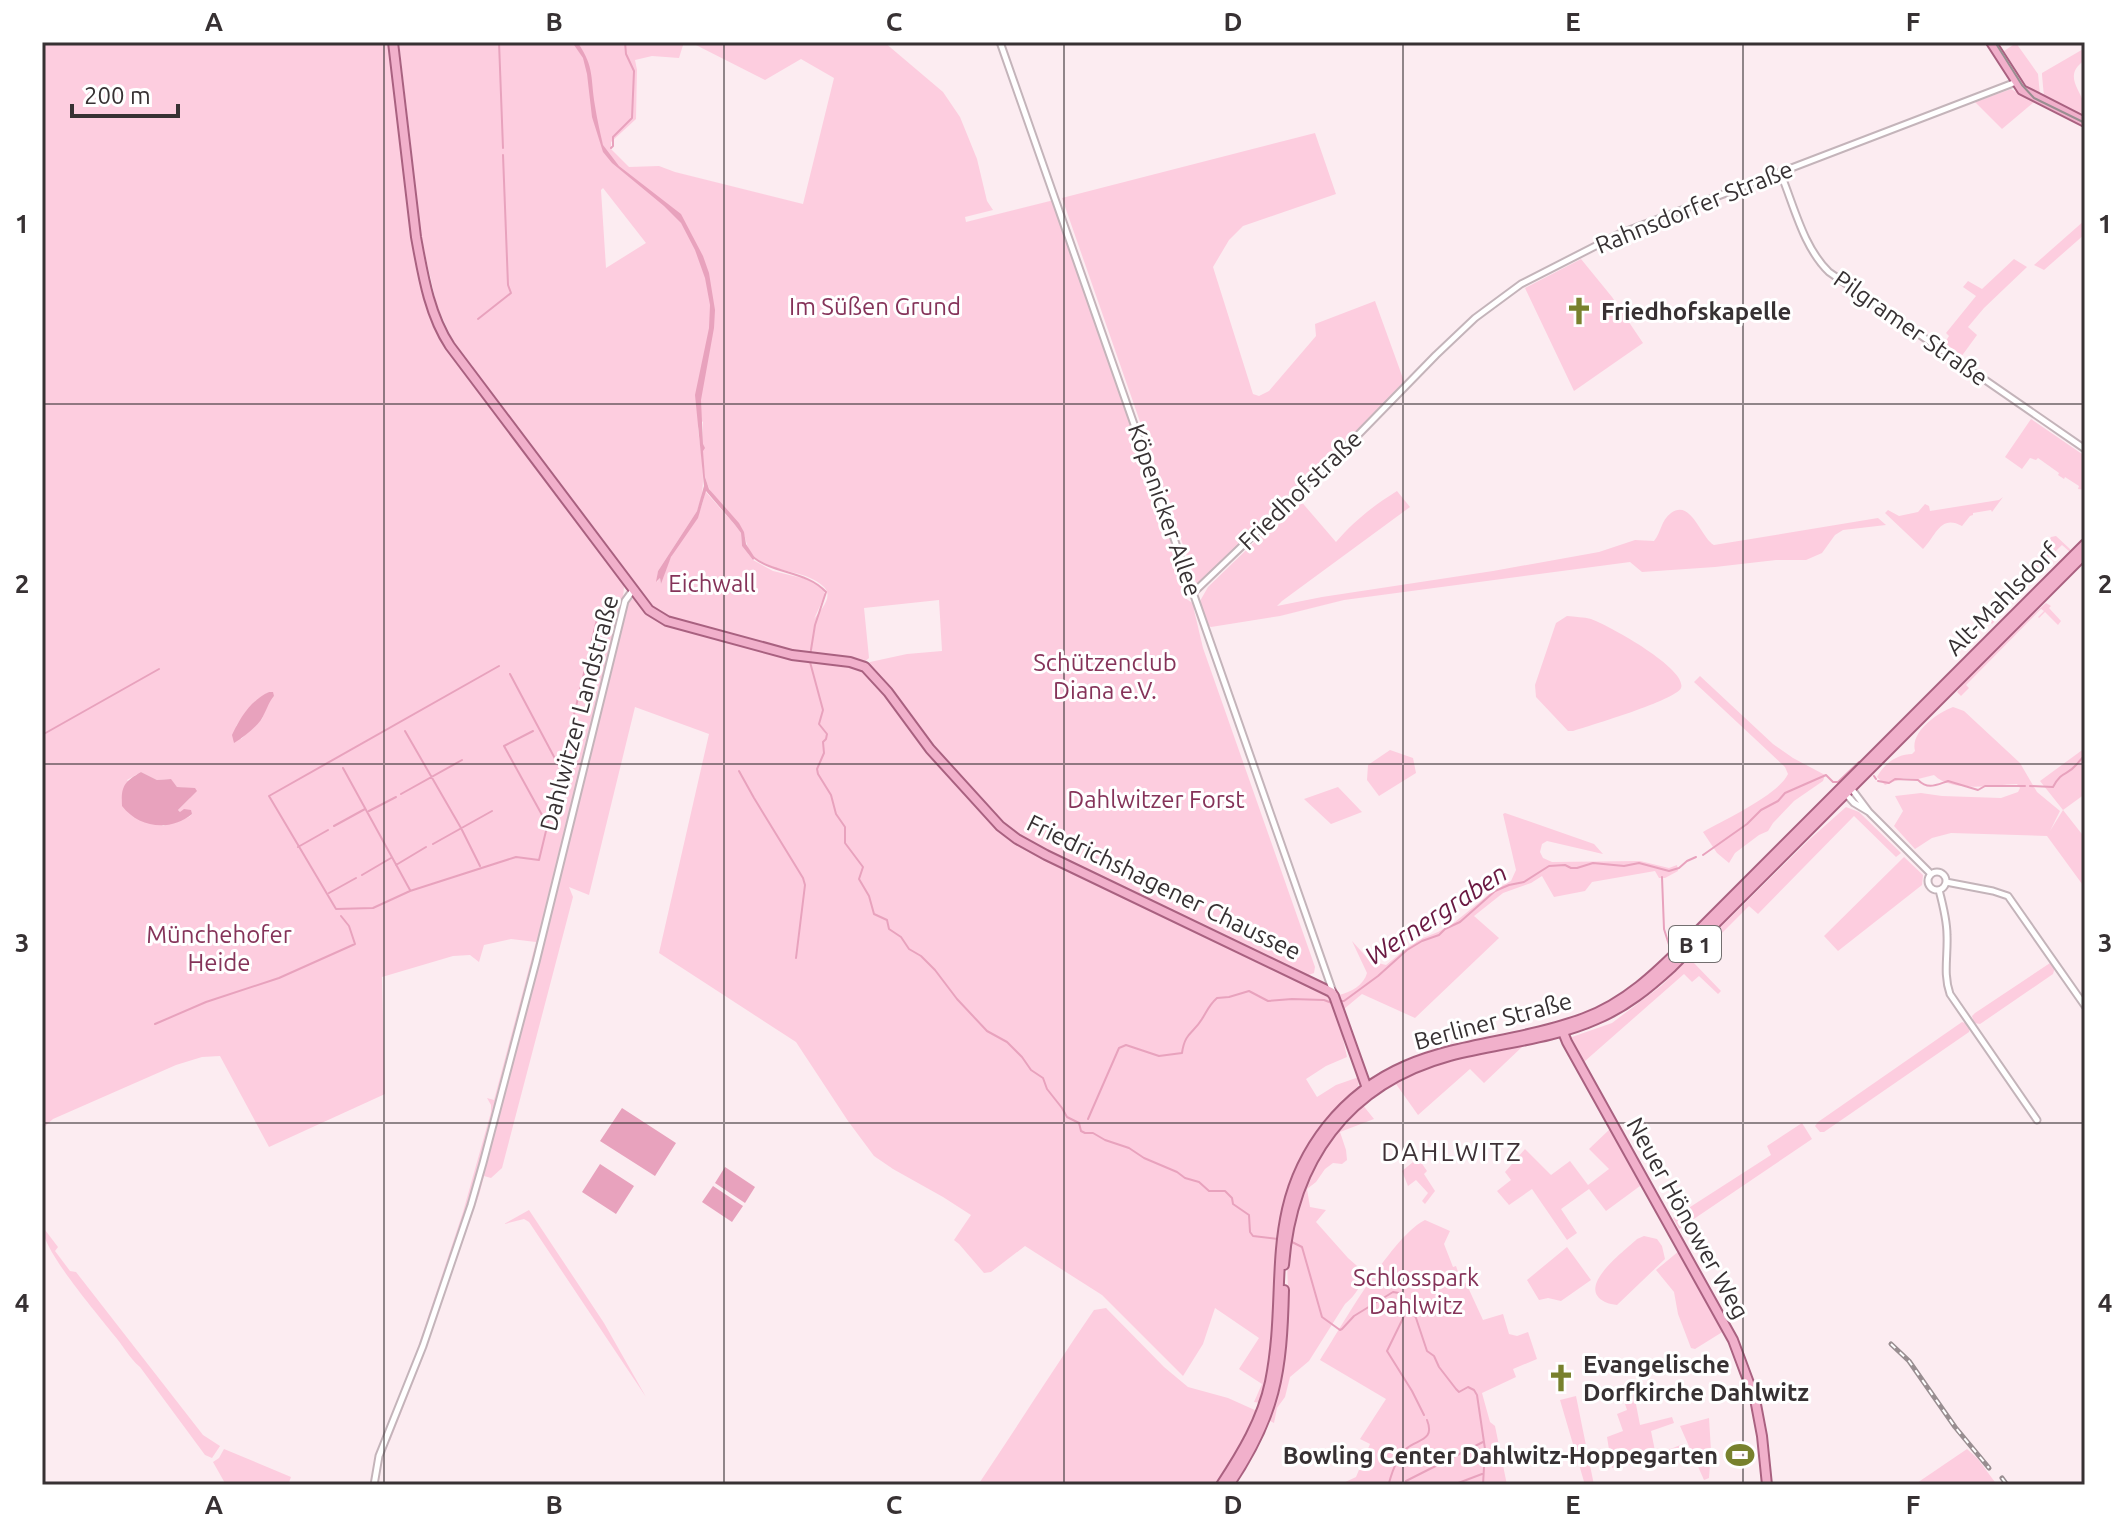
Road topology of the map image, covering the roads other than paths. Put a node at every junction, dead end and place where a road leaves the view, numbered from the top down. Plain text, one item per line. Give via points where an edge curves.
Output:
1 (393, 42) edge
2 (1000, 42) edge
3 (1991, 42) edge
4 (2016, 82) junction
5 (2085, 122) edge
6 (1780, 172) junction
7 (1405, 386) joint
8 (2085, 449) edge
9 (2085, 544) edge
10 (2085, 554) edge
11 (633, 590) junction
12 (1193, 593) junction
13 (1950, 684) junction
14 (1848, 791) junction
15 (1854, 803) junction
16 (1835, 804) junction
17 (1869, 812) junction
18 (1931, 874) junction
19 (1946, 882) junction
20 (1939, 890) junction
21 (1329, 988) junction
22 (2085, 1006) edge
23 (1562, 1028) junction
24 (1368, 1091) junction
25 (2037, 1120) dead end
26 (1266, 1408) junction
27 (374, 1485) edge
28 (1221, 1485) edge
29 (1229, 1485) edge
30 (1767, 1485) edge

1 - 11 main road, Dahlwitzer Landstraße via 416,237 437,323
2 - 12 street, Köpenicker Allee
3 - 4 main road
4 - 5 main road via 2024,92
4 - 6 street, Rahnsdorfer Straße
6 - 7 street, Rahnsdorfer Straße via 1619,234 1521,284 1475,318
6 - 8 street, Pilgramer Straße via 1808,243 1829,272
7 - 12 street, Friedhofstraße
9 - 13 main road, Alt-Mahlsdorf / B 1
10 - 13 main road, Alt-Mahlsdorf / B 1
11 - 21 main road, Friedrichshagener Chaussee via 667,621 865,667 930,749 1017,839
11 - 27 street, Dahlwitzer Landstraße via 625,601 471,1205 379,1456
12 - 21 street, Köpenicker Allee
13 - 14 main road, Berliner Straße / B 1
13 - 23 main road, Berliner Straße / B 1 via 1649,978 1610,1006
14 - 15 street
14 - 16 main road, Berliner Straße / B 1
14 - 17 street
15 - 16 street
15 - 17 street
16 - 23 main road, Berliner Straße / B 1 via 1654,983 1614,1011
17 - 18 street
18 - 19 street via 1941,873
18 - 20 street via 1928,884
19 - 20 street
19 - 22 street via 2008,896
20 - 25 street via 1947,923 1945,975 1950,994
21 - 24 main road
23 - 24 main road, Berliner Straße / B 1 via 1434,1061
23 - 30 main road, Neuer Hönower Weg via 1733,1340 1755,1399
24 - 26 main road, Berliner Straße / B 1 via 1316,1152 1286,1230 1280,1359
26 - 28 main road, B 1
26 - 29 main road, B 1 via 1253,1446

